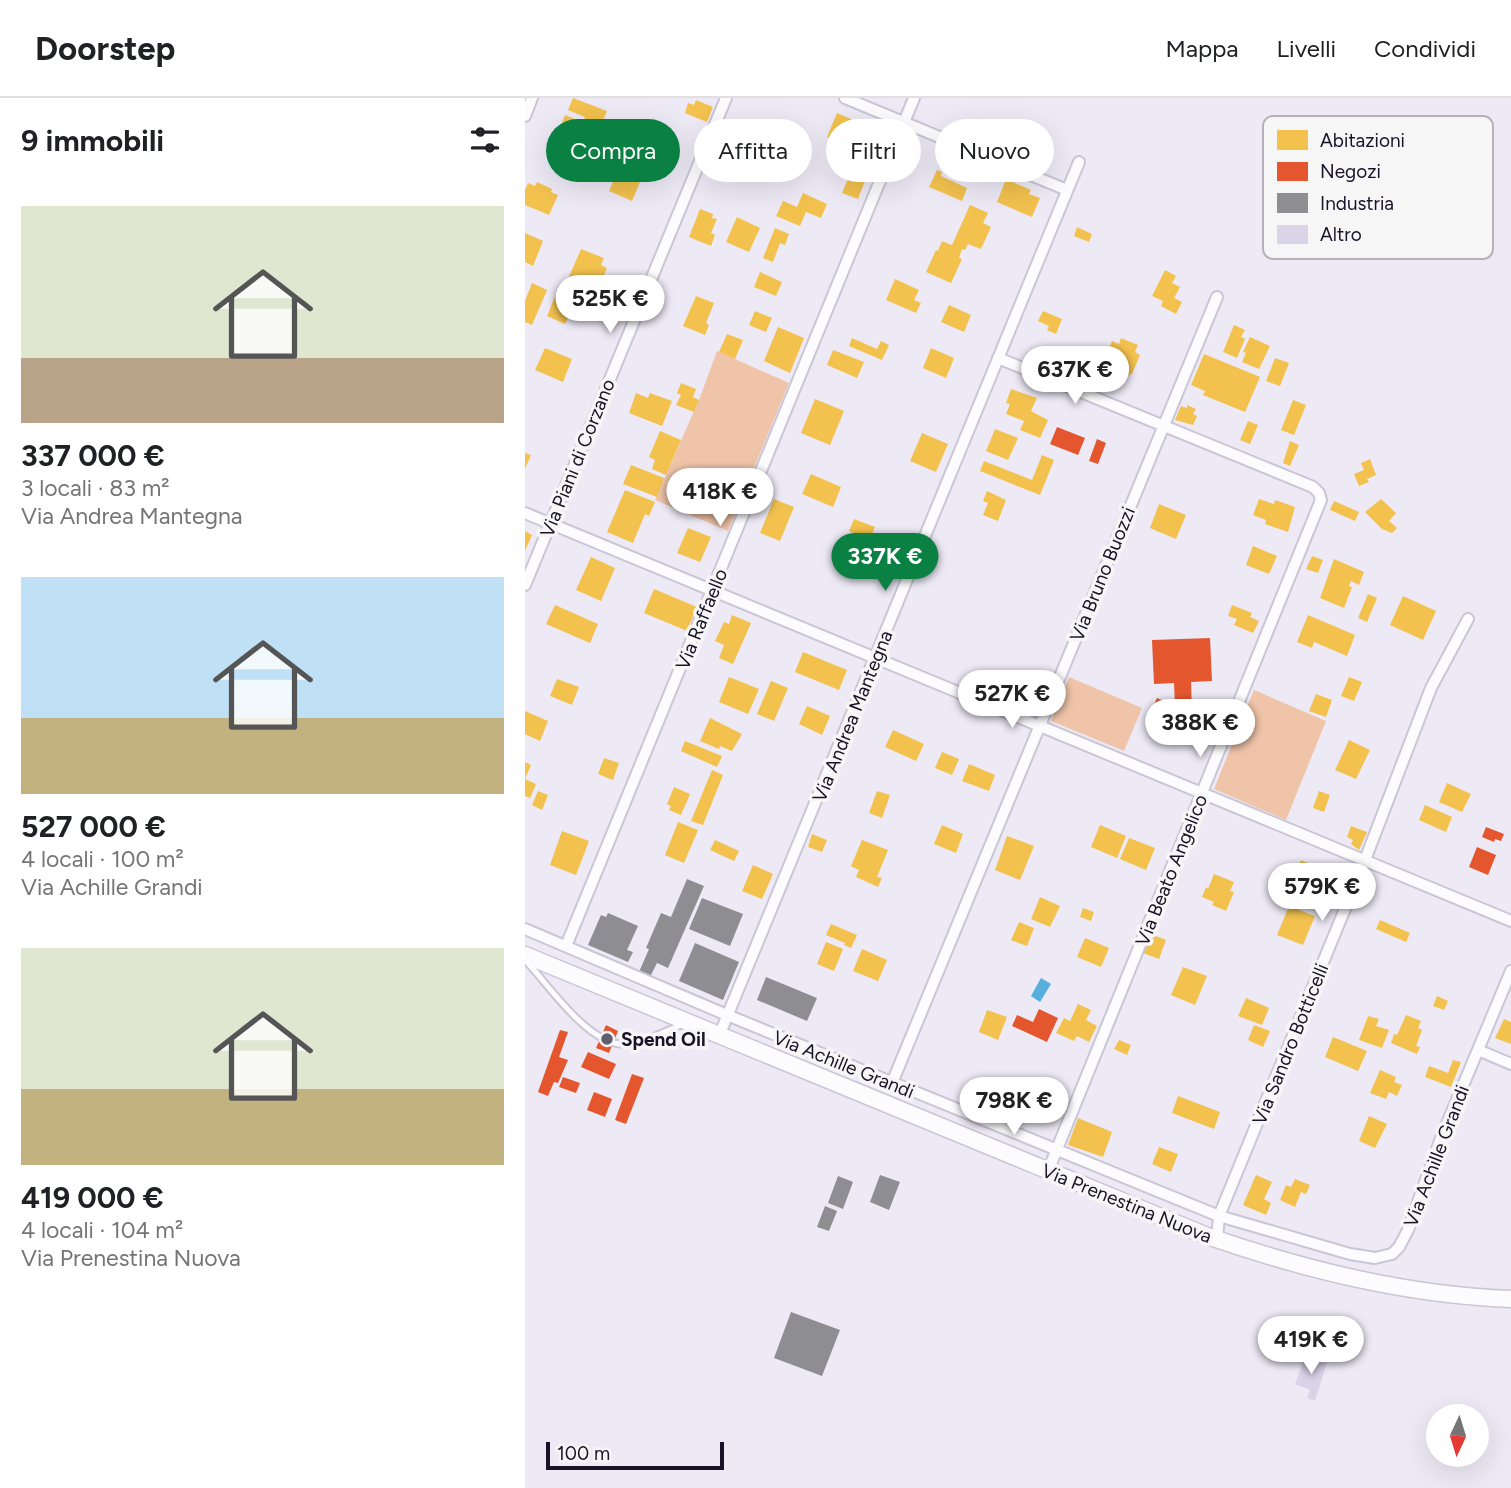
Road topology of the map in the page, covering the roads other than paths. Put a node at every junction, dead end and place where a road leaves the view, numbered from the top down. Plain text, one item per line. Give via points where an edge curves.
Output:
1 (532, 98) edge
2 (726, 98) edge
3 (845, 98) edge
4 (914, 98) edge
5 (525, 116) edge
6 (895, 119) edge
7 (906, 119) edge
8 (921, 130) edge
9 (1079, 162) dead end
10 (880, 182) edge
11 (1067, 190) junction
12 (1217, 297) dead end
13 (998, 358) junction
14 (1164, 425) junction
15 (525, 513) edge
16 (551, 524) junction
17 (525, 585) edge
18 (713, 590) junction
19 (1468, 619) dead end
20 (876, 659) junction
21 (1040, 724) junction
22 (1203, 792) junction
23 (1365, 860) junction
24 (1511, 921) edge
25 (525, 929) edge
26 (566, 946) junction
27 (525, 957) edge
28 (1511, 971) edge
29 (631, 974) junction
30 (622, 994) junction
31 (727, 1016) junction
32 (688, 1023) junction
33 (719, 1036) junction
34 (1478, 1050) junction
35 (1511, 1064) edge
36 (892, 1083) junction
37 (1056, 1151) junction
38 (1048, 1171) junction
39 (1219, 1216) junction
40 (1217, 1239) junction
41 (1511, 1299) edge

1 - 5 street
2 - 16 street, Via Piani di Corzano
3 - 6 street
4 - 7 street, Via Raffaello
8 - 11 street
9 - 11 street, Via Andrea Mantegna
10 - 18 street, Via Raffaello
11 - 13 street, Via Andrea Mantegna
12 - 14 street, Via Bruno Buozzi
13 - 14 street
13 - 20 street, Via Andrea Mantegna
14 - 21 street, Via Bruno Buozzi
14 - 22 street, Via Beato Angelico via 1313,487 1321,500
15 - 16 street
16 - 17 street, Via Piani di Corzano
16 - 18 street
18 - 20 street
18 - 26 street, Via Raffaello
19 - 23 street, Via Sandro Botticelli via 1431,688
20 - 21 street
20 - 31 street, Via Andrea Mantegna
21 - 22 street
21 - 36 street, Via Bruno Buozzi
22 - 23 street
22 - 37 street, Via Beato Angelico
23 - 24 street
23 - 39 street, Via Sandro Botticelli
25 - 26 street, Via Achille Grandi
26 - 29 street, Via Achille Grandi
27 - 30 main road, Via Prenestina Nuova
27 - 32 lane via 588,1029 617,1044
28 - 34 street, Via Achille Grandi
29 - 30 street
29 - 31 street, Via Achille Grandi
30 - 32 main road, Via Prenestina Nuova
31 - 33 street, Via Andrea Mantegna
31 - 36 street, Via Achille Grandi
32 - 33 main road, Via Prenestina Nuova
33 - 38 main road, Via Prenestina Nuova
34 - 35 street
34 - 39 street, Via Achille Grandi via 1408,1230 1389,1256 1358,1256
36 - 37 street, Via Achille Grandi
37 - 38 street, Via Beato Angelico
37 - 39 street, Via Achille Grandi
38 - 40 main road, Via Prenestina Nuova
39 - 40 street, Via Sandro Botticelli
40 - 41 main road, Via Prenestina Nuova via 1366,1282

